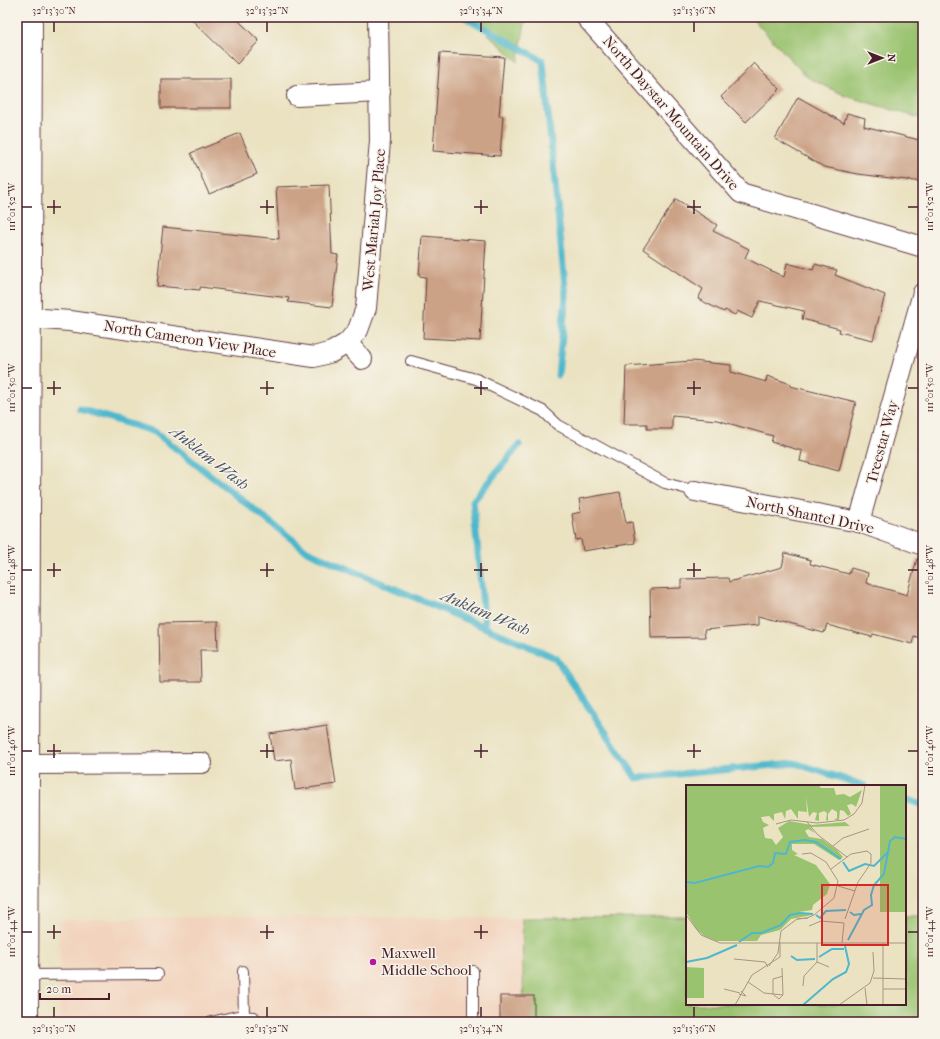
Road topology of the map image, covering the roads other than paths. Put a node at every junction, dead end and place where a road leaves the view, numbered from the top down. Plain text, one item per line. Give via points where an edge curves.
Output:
1 (31, 17) edge
2 (378, 17) edge
3 (586, 17) edge
4 (380, 92) junction
5 (297, 96) dead end
6 (923, 247) edge
7 (923, 293) edge
8 (29, 318) junction
9 (347, 344) junction
10 (362, 359) dead end
11 (411, 361) dead end
12 (695, 491) joint
13 (859, 522) junction
14 (923, 545) edge
15 (202, 763) dead end
16 (29, 764) junction
17 (24, 966) edge
18 (243, 971) dead end
19 (473, 971) dead end
20 (158, 974) dead end
21 (28, 1022) edge
22 (211, 1022) edge
23 (473, 1022) edge

1 - 8 main road
2 - 4 street, West Mariah Joy Place
3 - 6 street, North Daystar Mountain Drive via 741,193
4 - 5 street
4 - 9 street, West Mariah Joy Place via 380,141 366,308 358,330
7 - 13 street, Treestar Way
8 - 9 street, North Cameron View Place via 70,321 314,357
8 - 16 main road
9 - 10 street
11 - 12 lane via 476,379 543,411 558,425 665,482
12 - 13 street, North Shantel Drive
13 - 14 street, North Shantel Drive
15 - 16 street
16 - 17 main road
17 - 20 lane
17 - 21 main road
18 - 22 lane via 249,1017 237,1016
19 - 23 lane

